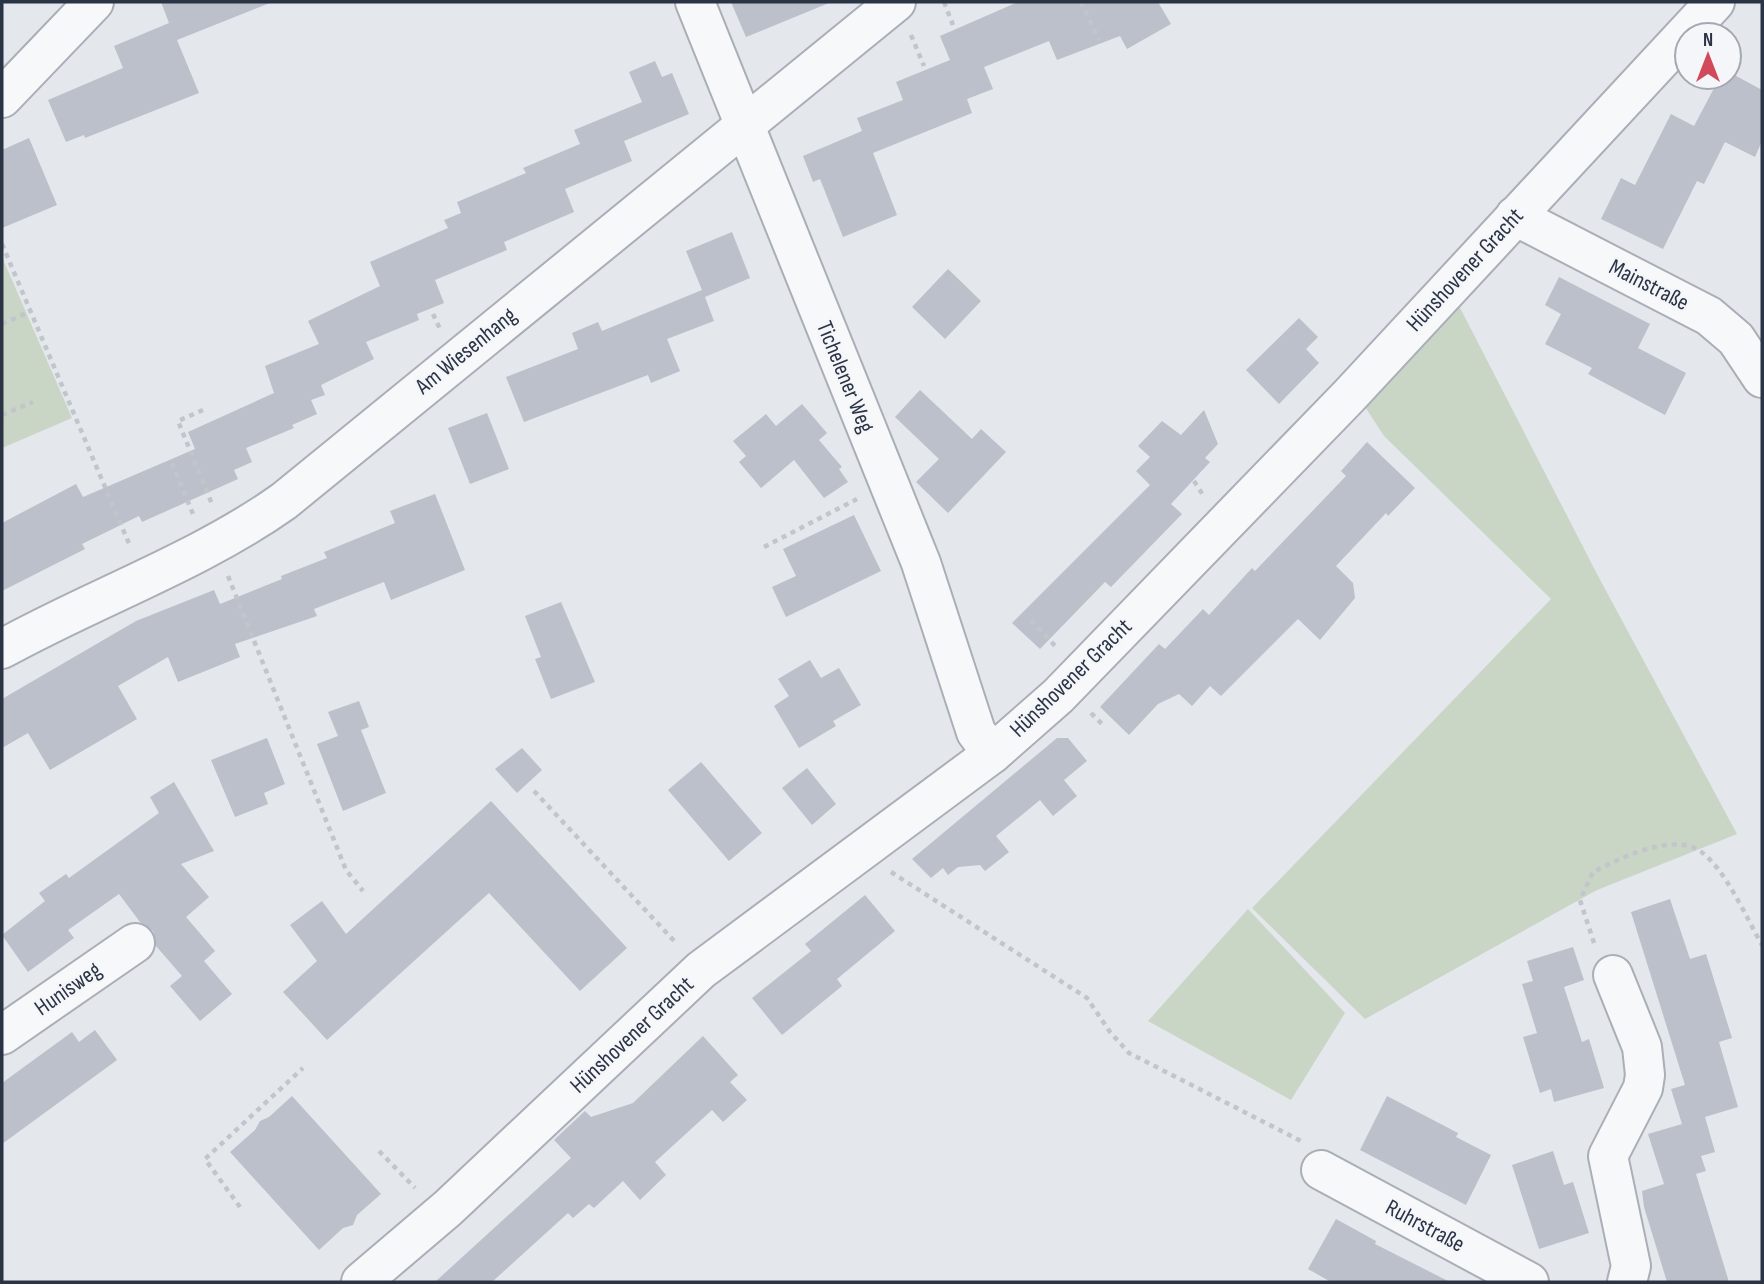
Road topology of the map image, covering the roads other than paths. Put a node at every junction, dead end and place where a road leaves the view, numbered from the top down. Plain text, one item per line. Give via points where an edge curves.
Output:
1 (94, 2) edge
2 (695, 2) edge
3 (896, 2) edge
4 (1715, 2) edge
5 (2, 98) edge
6 (744, 129) junction
7 (1516, 216) junction
8 (1762, 378) edge
9 (2, 649) edge
10 (992, 754) junction
11 (135, 943) dead end
12 (1613, 975) road end
13 (2, 1035) edge
14 (1321, 1170) road end
15 (361, 1282) edge
16 (1529, 1282) edge
17 (1628, 1282) edge

1 - 5 street
2 - 6 street, Tichelener Weg
3 - 6 street, Am Wiesenhang
4 - 7 street, Hünshovener Gracht
6 - 9 street, Am Wiesenhang via 284,501 215,542
6 - 10 street, Tichelener Weg via 921,563 976,732
7 - 8 street, Mainstraße via 1709,316 1736,339
7 - 10 street, Hünshovener Gracht via 1079,675
10 - 15 street, Hünshovener Gracht via 701,970 448,1208
11 - 13 street, Hunisweg
12 - 17 street via 1642,1047 1644,1075 1643,1088 1608,1156 1631,1266
14 - 16 street, Ruhrstraße

